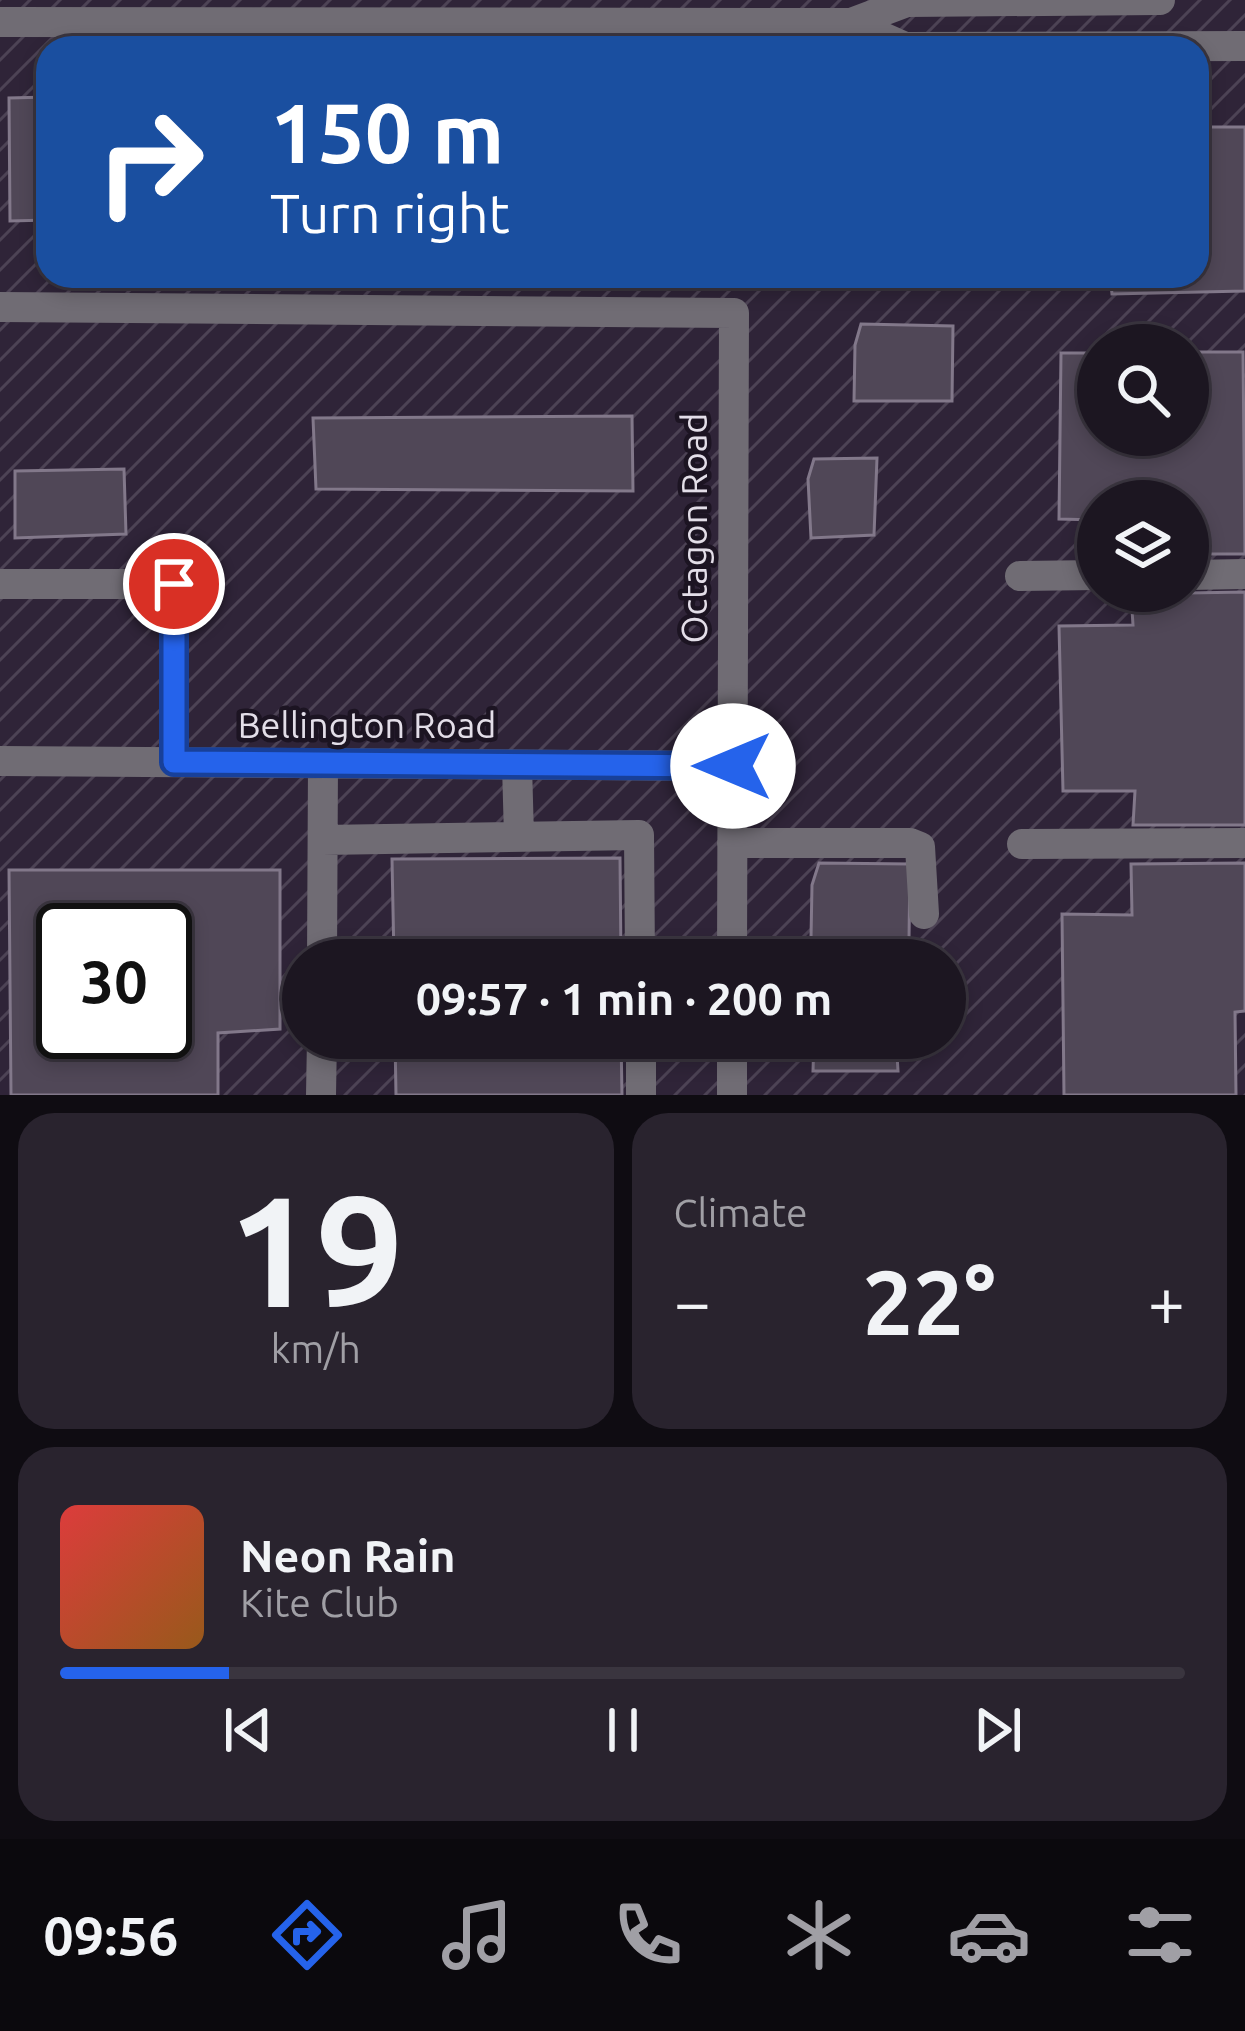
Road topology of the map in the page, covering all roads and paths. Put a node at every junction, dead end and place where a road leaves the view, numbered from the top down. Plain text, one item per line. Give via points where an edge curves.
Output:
1 (1160, 0) edge
2 (850, 12) edge
3 (0, 22) edge
4 (889, 36) edge
5 (1209, 46) edge
6 (1245, 46) edge
7 (0, 308) edge
8 (1209, 574) edge
9 (1245, 574) edge
10 (1077, 575) edge
11 (1020, 576) dead end
12 (0, 584) edge
13 (0, 761) edge
14 (174, 762) junction
15 (323, 763) junction
16 (517, 765) junction
17 (733, 766) junction
18 (519, 837) junction
19 (322, 840) junction
20 (733, 843) junction
21 (1245, 843) edge
22 (1022, 844) dead end
23 (924, 914) dead end
24 (322, 939) edge
25 (640, 939) edge
26 (732, 939) edge
27 (322, 1059) edge
28 (640, 1059) edge
29 (732, 1059) edge
30 (321, 1095) edge
31 (641, 1095) edge
32 (731, 1095) edge

1 - 2 street via 907,2
2 - 3 street
2 - 4 street
5 - 6 street
7 - 17 street, Octagon Road via 734,313
8 - 9 street
10 - 11 street
12 - 14 street via 174,584
13 - 14 street, Bellington Road
14 - 15 street, Bellington Road
15 - 16 street, Bellington Road
15 - 19 street
16 - 17 street, Bellington Road
16 - 18 street
17 - 20 street, Octagon Road
18 - 19 street
18 - 25 street via 639,835
19 - 24 street
20 - 23 street via 910,843 923,858
20 - 26 street, Octagon Road
21 - 22 street
27 - 30 street
28 - 31 street
29 - 32 street

